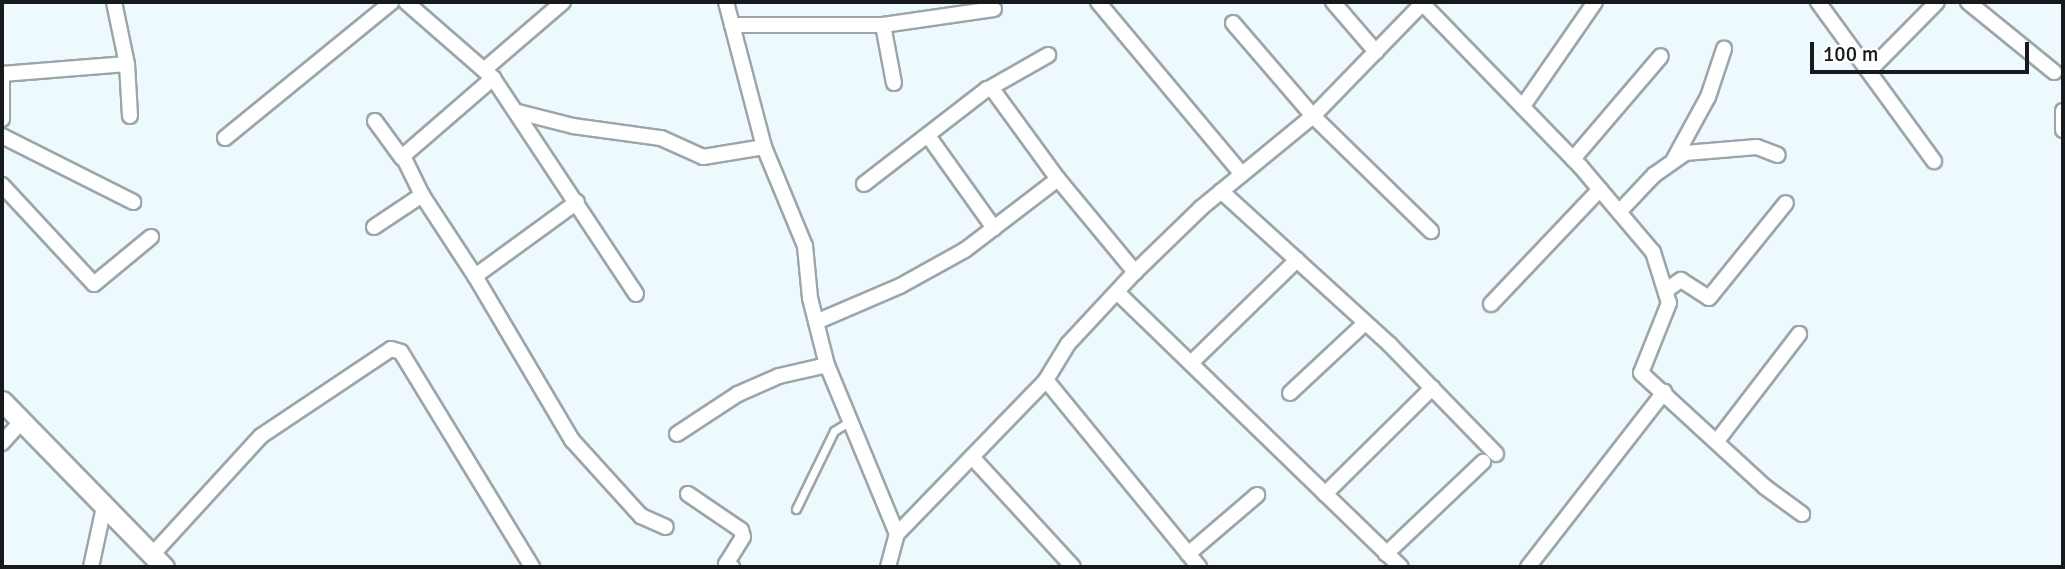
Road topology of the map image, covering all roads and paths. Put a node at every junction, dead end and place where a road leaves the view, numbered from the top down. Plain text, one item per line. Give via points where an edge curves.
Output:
1 (114, 2) edge
2 (392, 2) edge
3 (406, 2) edge
4 (563, 2) edge
5 (726, 2) edge
6 (1098, 2) edge
7 (1333, 2) edge
8 (1595, 2) edge
9 (1818, 2) edge
10 (1937, 2) edge
11 (1968, 2) edge
12 (1424, 3) edge
13 (994, 9) dead end
14 (1233, 23) dead end
15 (732, 25) junction
16 (883, 25) junction
17 (1724, 49) dead end
18 (1376, 52) junction
19 (1048, 55) dead end
20 (1661, 56) dead end
21 (127, 64) junction
22 (1870, 71) junction
23 (2054, 72) dead end
24 (489, 74) junction
25 (2, 76) edge
26 (894, 83) dead end
27 (990, 89) junction
28 (1523, 106) junction
29 (519, 111) junction
30 (2063, 111) edge
31 (130, 116) dead end
32 (1313, 116) junction
33 (2, 119) edge
34 (375, 121) dead end
35 (2063, 130) edge
36 (2, 136) edge
37 (929, 137) junction
38 (225, 138) dead end
39 (764, 147) junction
40 (1778, 155) dead end
41 (402, 158) junction
42 (1573, 159) junction
43 (1674, 159) junction
44 (1934, 161) dead end
45 (1242, 174) junction
46 (1058, 179) junction
47 (864, 184) dead end
48 (2, 185) edge
49 (1600, 189) junction
50 (1221, 191) junction
51 (422, 195) junction
52 (133, 202) dead end
53 (577, 202) junction
54 (1786, 203) dead end
55 (1619, 211) junction
56 (374, 227) dead end
57 (994, 228) junction
58 (1430, 231) dead end
59 (151, 237) dead end
60 (1297, 260) junction
61 (1135, 272) junction
62 (475, 276) junction
63 (1668, 289) junction
64 (1117, 292) junction
65 (636, 293) dead end
66 (1491, 304) dead end
67 (816, 322) junction
68 (1365, 323) junction
69 (1800, 334) dead end
70 (1191, 363) junction
71 (827, 365) junction
72 (1046, 380) junction
73 (1432, 388) junction
74 (1664, 392) junction
75 (1290, 393) dead end
76 (2, 401) edge
77 (850, 421) junction
78 (20, 423) junction
79 (677, 434) dead end
80 (1717, 441) junction
81 (2, 443) edge
82 (972, 457) junction
83 (688, 494) dead end
84 (1325, 494) junction
85 (1257, 495) dead end
86 (104, 507) junction
87 (796, 509) dead end
88 (1801, 514) dead end
89 (666, 527) dead end
90 (897, 534) junction
91 (1188, 554) junction
92 (1386, 554) junction
93 (158, 561) edge
94 (727, 566) edge
95 (91, 567) edge
96 (532, 567) edge
97 (888, 567) edge
98 (1073, 567) edge
99 (1199, 567) edge
100 (1399, 567) edge
101 (1528, 567) edge

1 - 21 street
2 - 38 street
3 - 24 street
4 - 24 street
5 - 15 street
6 - 45 street
7 - 18 street
8 - 28 street
9 - 22 street
10 - 22 street
11 - 23 street
12 - 18 street
12 - 28 street
13 - 16 street
14 - 32 street
15 - 16 street
15 - 39 street
16 - 26 street
17 - 43 street via 1708,97
18 - 32 street
19 - 27 street
20 - 42 street
21 - 25 street
21 - 31 street
22 - 44 street
24 - 29 street
24 - 41 street
25 - 33 street
27 - 37 street
27 - 46 street
28 - 42 street
29 - 39 street via 573,126 661,138 703,157
29 - 53 street
30 - 35 street
32 - 45 street
32 - 58 street
34 - 41 street
36 - 52 street
37 - 47 street
37 - 57 street
39 - 67 street via 805,246
40 - 43 street via 1757,147 1685,153
41 - 51 street
42 - 49 street
43 - 55 street
45 - 50 street
46 - 57 street
46 - 61 street
48 - 59 street via 94,284
49 - 55 street
49 - 66 street
50 - 60 street
50 - 61 street
51 - 56 street
51 - 62 street
53 - 62 street
53 - 65 street
54 - 63 street via 1709,298 1682,280
55 - 63 street via 1653,252
57 - 67 street via 900,286
60 - 68 street
60 - 70 street
61 - 64 street
62 - 89 street via 572,440 641,516
63 - 74 street via 1662,326 1641,370
64 - 70 street
64 - 72 street via 1068,344
67 - 71 street
68 - 73 street
68 - 75 street
69 - 80 street
70 - 84 street
71 - 77 street
71 - 79 street via 779,376 738,394
72 - 82 street
72 - 91 street
73 - 84 street
73 - 92 street via 1489,458
74 - 80 street
74 - 101 street
76 - 78 street
77 - 87 lane via 834,432
77 - 90 street
78 - 81 street
78 - 86 street
80 - 88 street via 1783,503
82 - 90 street
82 - 98 street
83 - 94 street via 741,530 743,537
84 - 92 street
85 - 91 street
86 - 93 street
86 - 95 street
90 - 97 street
91 - 99 street
92 - 100 street
93 - 96 street via 261,436 391,349 401,352

